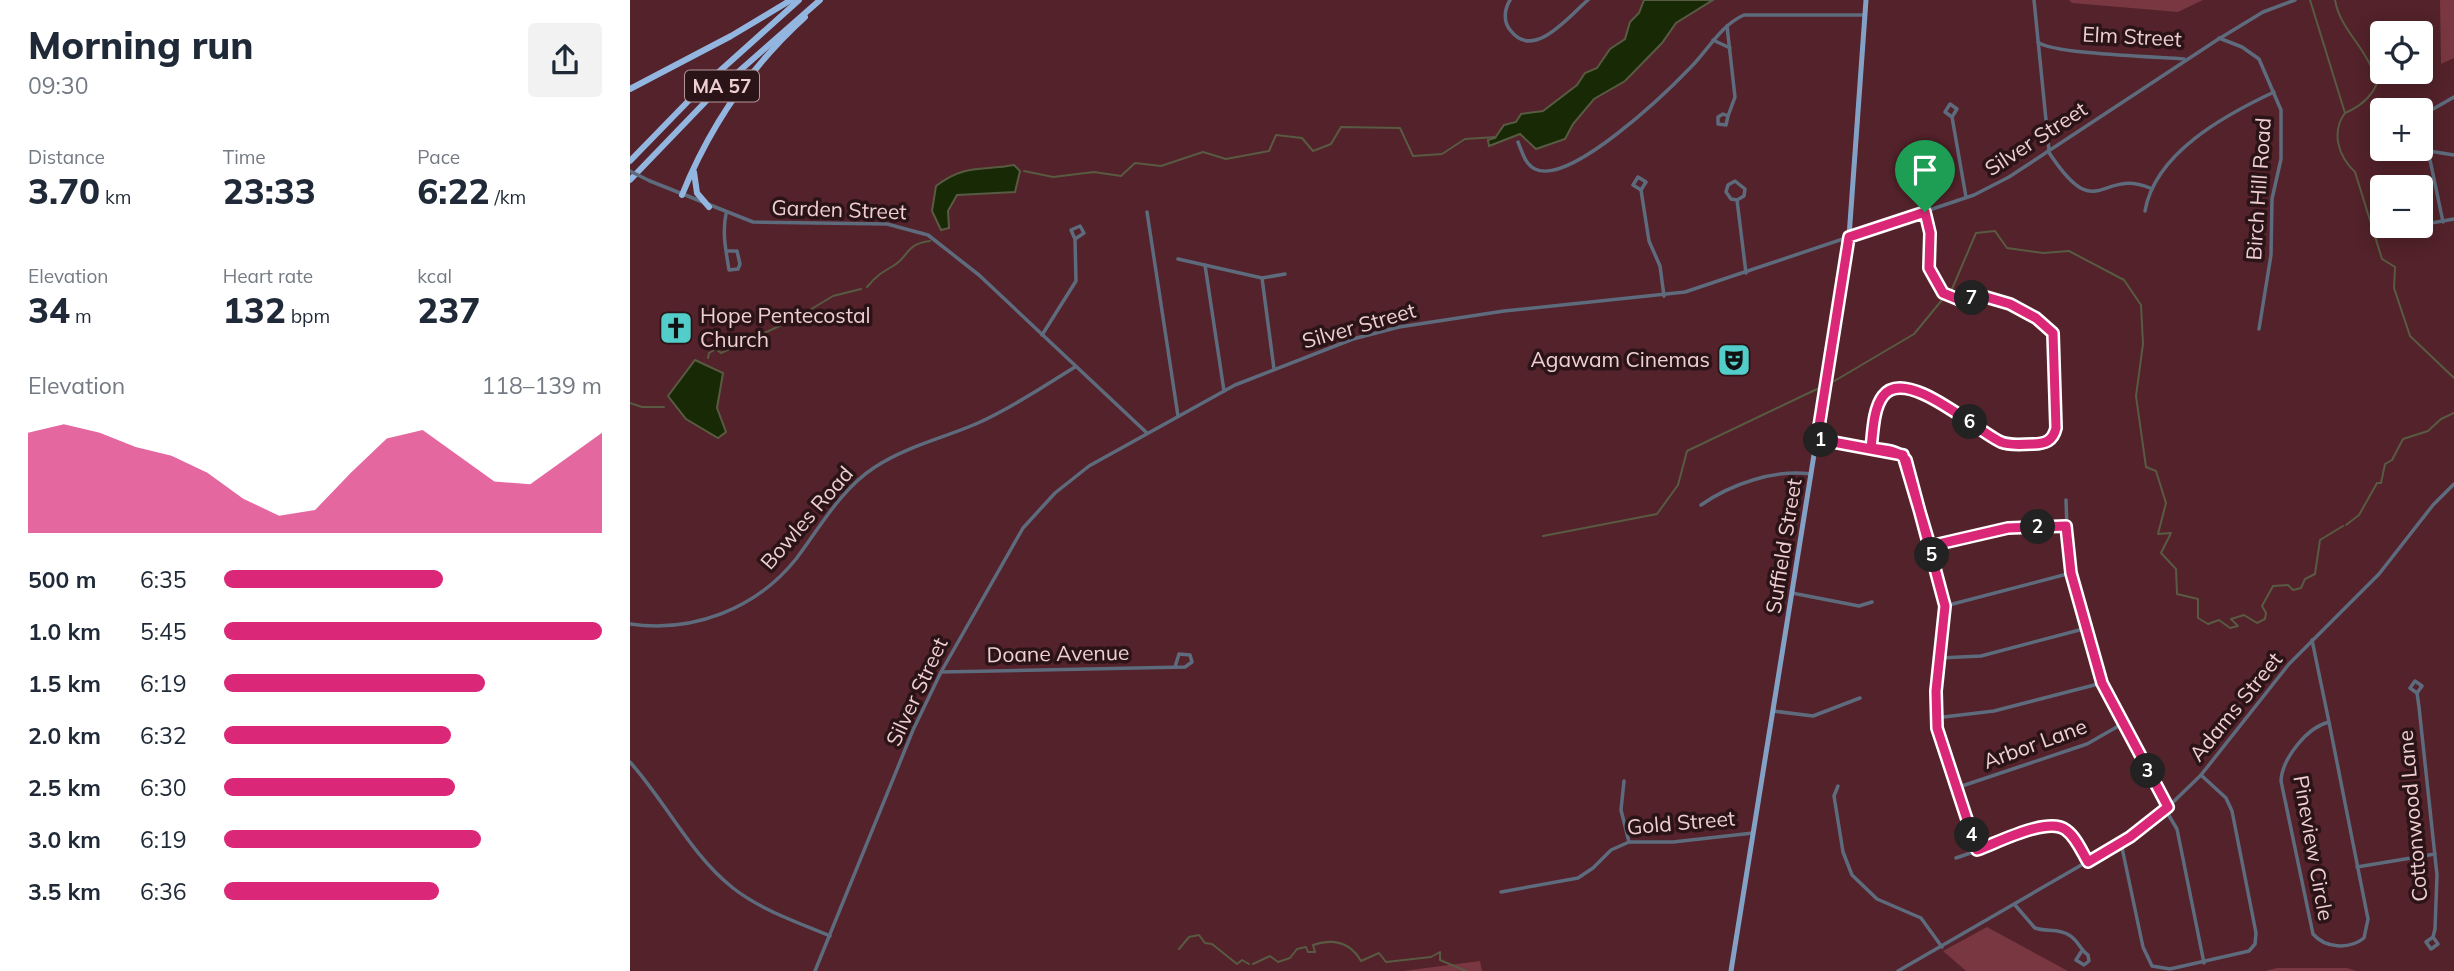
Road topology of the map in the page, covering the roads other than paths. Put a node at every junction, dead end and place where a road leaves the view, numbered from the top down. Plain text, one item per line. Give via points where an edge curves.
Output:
1 (791, 0) edge
2 (799, 0) edge
3 (823, 0) edge
4 (1510, 0) edge
5 (1588, 0) edge
6 (1866, 0) edge
7 (2034, 0) edge
8 (2295, 0) edge
9 (1866, 15) junction
10 (1727, 26) junction
11 (2219, 38) junction
12 (1713, 40) junction
13 (2038, 43) junction
14 (1730, 48) junction
15 (2186, 59) junction
16 (630, 89) edge
17 (2274, 92) junction
18 (2454, 97) edge
19 (2433, 107) edge
20 (1728, 116) dead end
21 (1952, 117) dead end
22 (1518, 142) dead end
23 (2048, 150) junction
24 (2433, 152) edge
25 (2454, 155) edge
26 (698, 158) junction
27 (630, 161) edge
28 (2431, 161) edge
29 (630, 171) edge
30 (630, 180) edge
31 (2150, 188) junction
32 (1641, 190) dead end
33 (682, 195) junction
34 (1966, 198) junction
35 (1737, 200) junction
36 (709, 207) junction
37 (2145, 211) dead end
38 (1147, 212) dead end
39 (1925, 212) junction
40 (726, 214) junction
41 (2454, 219) edge
42 (2443, 222) junction
43 (2433, 223) edge
44 (1849, 237) junction
45 (1075, 239) dead end
46 (726, 251) junction
47 (1178, 259) dead end
48 (1205, 265) junction
49 (1746, 273) junction
50 (1285, 274) dead end
51 (1262, 278) junction
52 (1664, 296) junction
53 (2259, 329) dead end
54 (1042, 335) junction
55 (1075, 367) junction
56 (1274, 369) junction
57 (1224, 391) junction
58 (1178, 416) junction
59 (1147, 433) junction
60 (1817, 439) junction
61 (1871, 448) junction
62 (1811, 474) junction
63 (2454, 484) edge
64 (2066, 500) dead end
65 (1701, 505) dead end
66 (2066, 526) junction
67 (1930, 546) junction
68 (2071, 573) junction
69 (1792, 593) junction
70 (1872, 602) dead end
71 (1945, 606) junction
72 (630, 624) edge
73 (2087, 628) junction
74 (2312, 640) junction
75 (2304, 649) junction
76 (2315, 655) junction
77 (1940, 658) junction
78 (1175, 667) junction
79 (941, 672) junction
80 (2102, 683) junction
81 (2417, 693) dead end
82 (1860, 698) dead end
83 (1773, 711) junction
84 (1935, 718) junction
85 (2329, 722) junction
86 (2122, 724) junction
87 (630, 762) edge
88 (2201, 775) junction
89 (1624, 781) dead end
90 (1838, 786) dead end
91 (1956, 788) junction
92 (2167, 808) junction
93 (1753, 832) junction
94 (1629, 842) junction
95 (2121, 843) junction
96 (1977, 850) junction
97 (2435, 854) junction
98 (1956, 858) dead end
99 (2088, 862) junction
100 (2357, 867) junction
101 (1501, 892) dead end
102 (2014, 905) junction
103 (830, 936) junction
104 (2433, 937) dead end
105 (1942, 947) junction
106 (2081, 952) dead end
107 (2204, 963) junction
108 (816, 971) edge
109 (1731, 971) edge
110 (1898, 971) edge

1 - 16 highway
2 - 27 highway, MA 57 via 702,87
3 - 26 highway via 758,65
3 - 30 highway, MA 57 via 722,86
4 - 5 street via 1505,16 1509,29 1532,42 1545,38
6 - 9 main road, Suffield Street
7 - 13 street
8 - 11 street, Elm Street via 2263,12
9 - 10 street via 1751,14
9 - 44 main road, Suffield Street
10 - 12 street
10 - 14 street
11 - 15 street, Elm Street
11 - 17 street, Birch Hill Road via 2256,56
12 - 14 street
12 - 22 street via 1688,70 1589,156 1552,170 1539,170 1527,162
13 - 15 street, Elm Street via 2069,50
13 - 23 street
14 - 20 street via 1735,97
15 - 23 street, Silver Street
17 - 31 street via 2197,138
17 - 53 street, Birch Hill Road via 2281,110 2282,150 2273,192 2272,255
18 - 19 street
21 - 34 street
23 - 31 street via 2067,180 2083,190 2131,184
23 - 34 street, Silver Street
24 - 25 street
26 - 33 highway
26 - 36 highway via 694,183
28 - 42 street
29 - 33 street, Garden Street, bridge
31 - 37 street
32 - 52 street
33 - 36 street, Garden Street
34 - 39 street, Silver Street
35 - 35 street via 1746,191 1735,181 1726,192
35 - 49 street
36 - 40 street, Garden Street
38 - 58 street
39 - 44 street, Silver Street
39 - 61 street via 1929,268 1943,293 1960,300 1986,297 2010,304 2053,333 2055,432 2044,443 2003,443 1931,397 1893,390 1879,402
40 - 46 street
40 - 54 street, Garden Street via 767,224 884,224 917,229 944,245
41 - 42 street
42 - 43 street
44 - 49 street, Silver Street
44 - 60 main road, Suffield Street
45 - 54 street via 1076,281
46 - 46 street via 729,270 738,269 737,251
47 - 48 street
48 - 51 street
48 - 57 street
49 - 52 street, Silver Street
50 - 51 street
51 - 56 street
52 - 56 street, Silver Street via 1568,302 1399,327
54 - 55 street, Garden Street
55 - 59 street, Garden Street
55 - 72 street, Bowles Road via 991,417 872,469 837,502 783,573 746,602 686,624
56 - 57 street, Silver Street
57 - 58 street, Silver Street
58 - 59 street, Silver Street
59 - 79 street, Silver Street via 1074,477 1027,522
60 - 61 street
60 - 62 main road, Suffield Street
61 - 67 street via 1903,455
62 - 65 street via 1792,472 1744,484 1723,490
62 - 69 main road, Suffield Street
63 - 74 street, Adams Street via 2379,574
64 - 66 street
66 - 67 street via 2008,528
66 - 68 street
67 - 71 street
68 - 71 street
68 - 73 street
69 - 70 street via 1858,606
69 - 83 main road, Suffield Street
71 - 77 street
73 - 77 street via 1968,659
73 - 80 street
74 - 75 street, Adams Street
74 - 76 street, Pineview Circle
75 - 76 street
75 - 88 street, Adams Street
76 - 85 street, Pineview Circle
77 - 84 street
78 - 78 street, Doane Avenue via 1190,665 1191,655 1180,653
78 - 79 street, Doane Avenue
79 - 103 street, Silver Street
80 - 84 street via 1994,711
80 - 86 street
81 - 97 street, Cottonwood Lane
82 - 83 street via 1813,716
83 - 93 main road, Suffield Street
84 - 91 street
85 - 100 street, Pineview Circle
85 - 100 street, Pineview Circle via 2311,731 2284,765 2281,778 2310,926 2322,942 2348,946 2365,936 2368,919
86 - 91 street, Arbor Lane via 2087,744
86 - 92 street
87 - 103 street via 726,882 762,906
88 - 92 street, Adams Street
88 - 107 street via 2231,807 2256,937 2246,954
89 - 94 street via 1621,810
90 - 105 street via 1834,796 1843,852 1852,875 1877,899 1924,921
91 - 96 street
92 - 95 street, Adams Street
92 - 107 street via 2178,829
93 - 94 street, Gold Street via 1673,842
93 - 109 main road, Suffield Street
94 - 101 street, Gold Street via 1611,850 1578,878
95 - 99 street, Adams Street
95 - 107 street via 2149,962 2164,970
96 - 98 street
96 - 99 street via 2056,825 2071,834
97 - 100 street
97 - 104 street, Cottonwood Lane via 2438,893
99 - 102 street, Adams Street
102 - 105 street, Adams Street
102 - 106 street via 2035,928 2069,935
103 - 108 street, Silver Street
105 - 110 street, Adams Street

